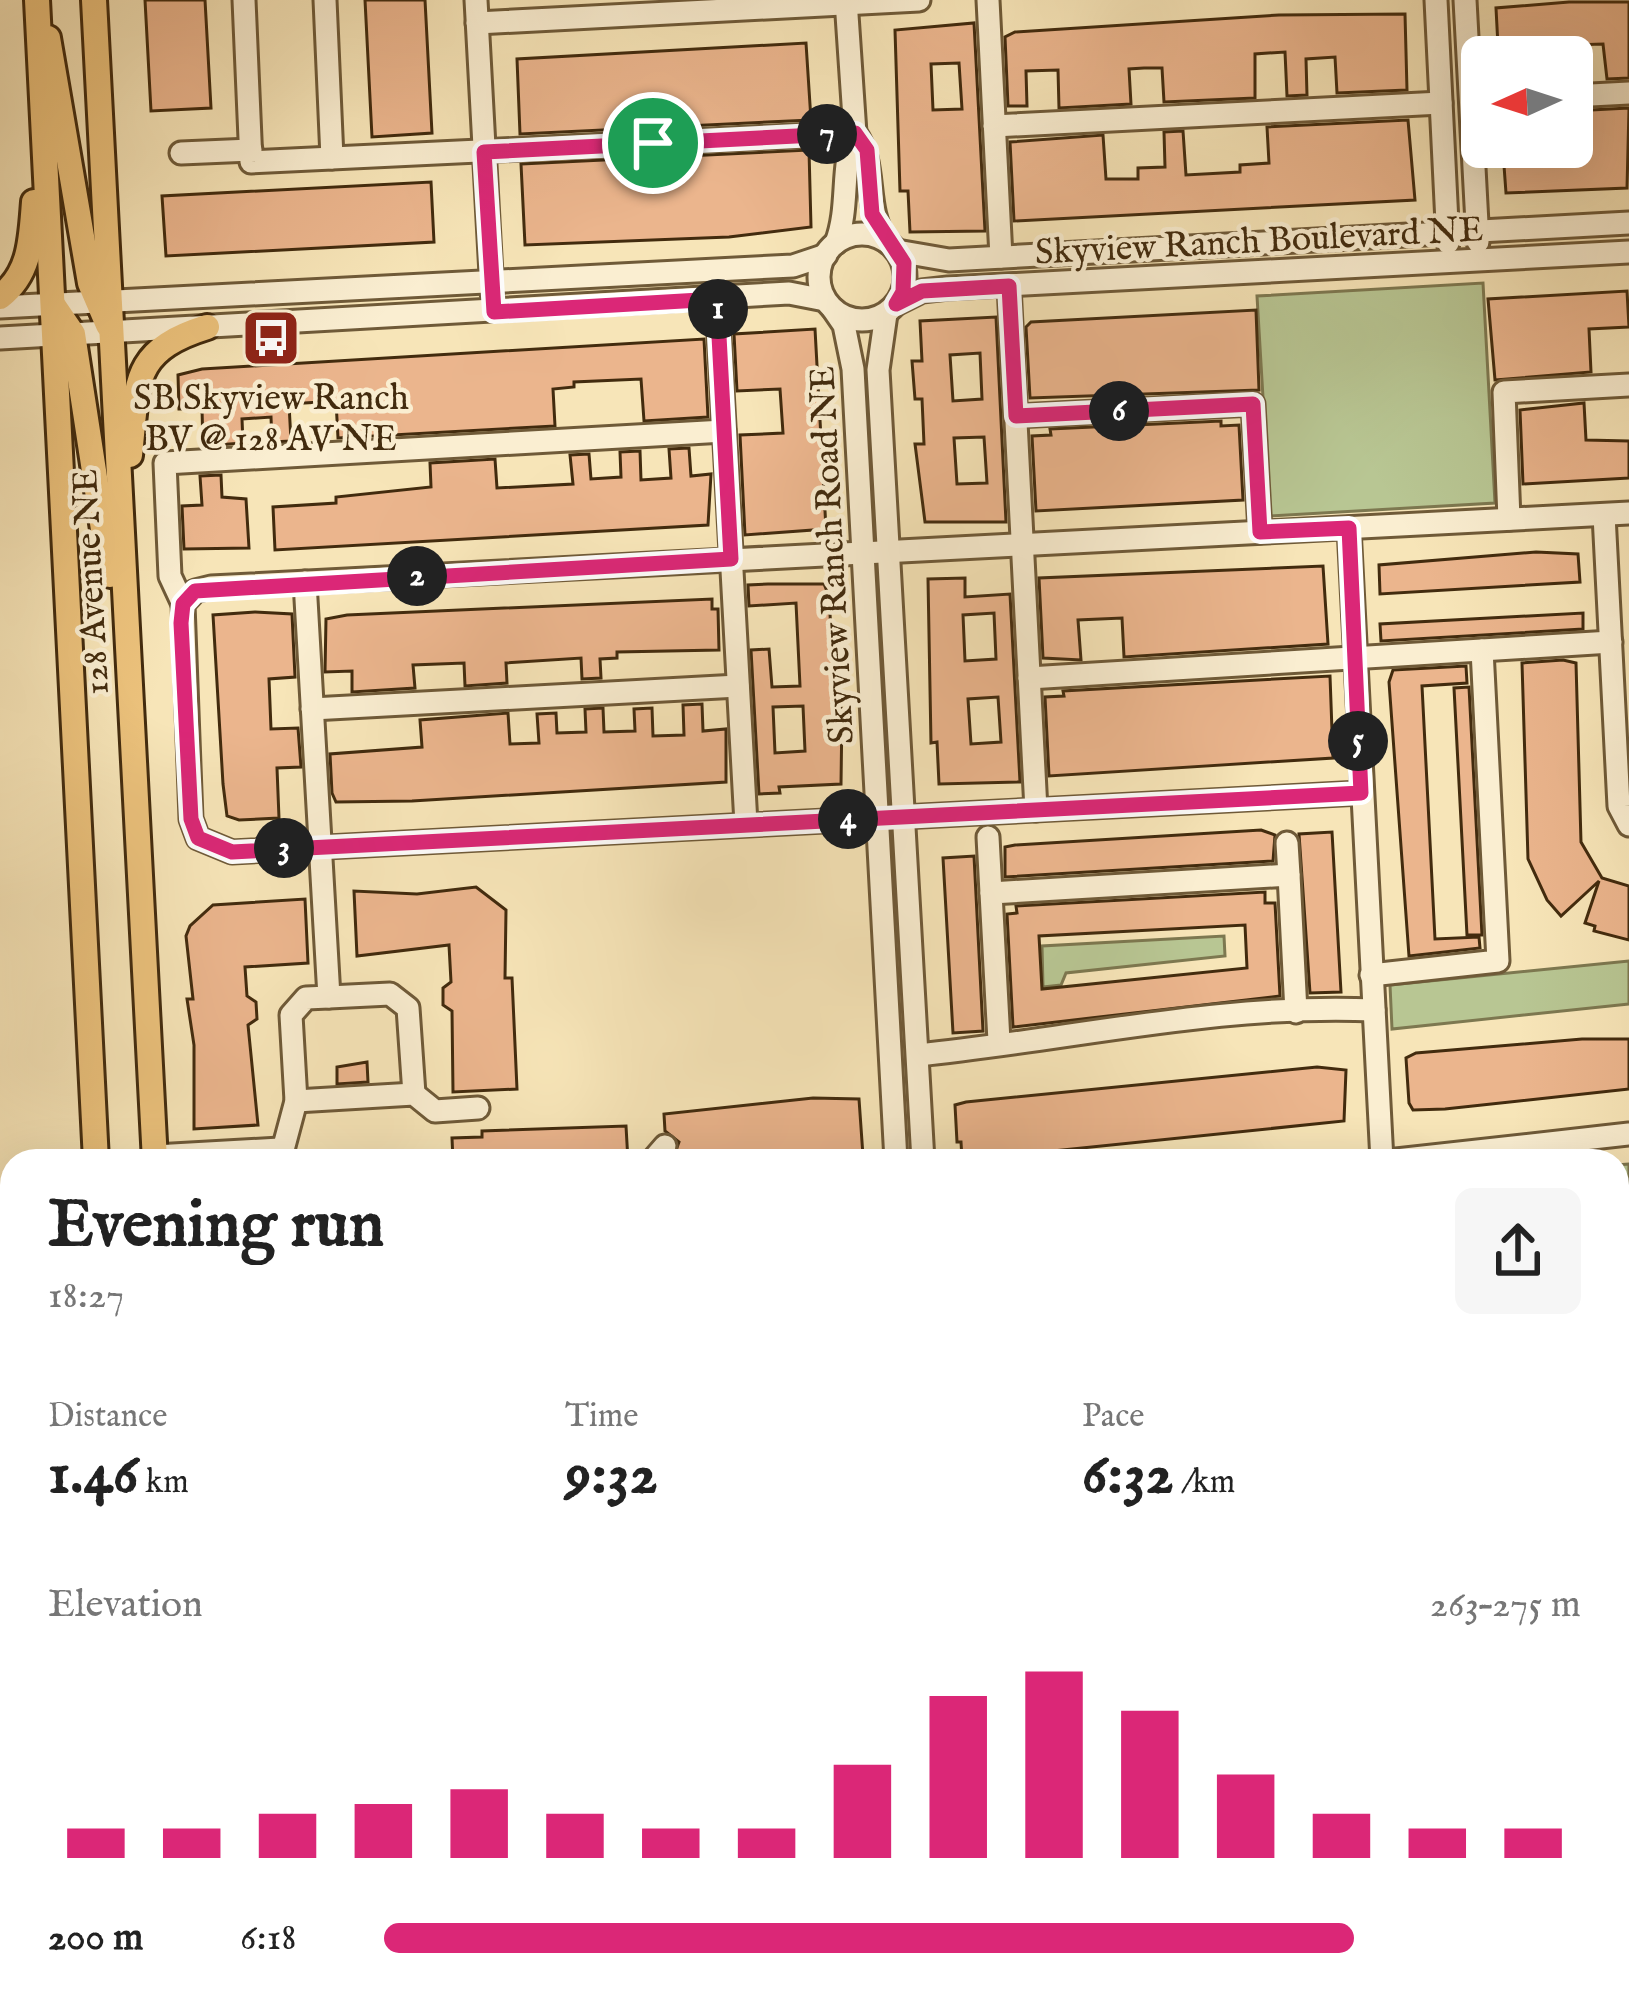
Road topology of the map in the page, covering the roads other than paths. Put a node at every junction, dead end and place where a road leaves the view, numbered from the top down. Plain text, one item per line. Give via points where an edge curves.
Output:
1 (94, 0) edge
2 (244, 0) edge
3 (325, 0) edge
4 (919, 0) edge
5 (988, 0) edge
6 (1436, 0) edge
7 (1466, 0) edge
8 (847, 2) edge
9 (37, 3) edge
10 (476, 11) edge
11 (1470, 36) edge
12 (1629, 93) edge
13 (1593, 95) edge
14 (1441, 103) junction
15 (994, 126) junction
16 (855, 133) junction
17 (251, 150) junction
18 (484, 152) junction
19 (181, 153) dead end
20 (332, 158) junction
21 (45, 160) junction
22 (1477, 168) edge
23 (1629, 223) edge
24 (1478, 231) junction
25 (1448, 232) junction
26 (892, 246) junction
27 (831, 249) junction
28 (1629, 252) edge
29 (1001, 257) junction
30 (1479, 260) junction
31 (1449, 262) junction
32 (492, 283) junction
33 (1009, 286) junction
34 (0, 297) edge
35 (717, 299) junction
36 (102, 302) junction
37 (52, 304) junction
38 (829, 304) junction
39 (0, 307) edge
40 (891, 309) junction
41 (494, 312) junction
42 (208, 327) junction
43 (112, 332) junction
44 (64, 335) junction
45 (0, 338) edge
46 (1629, 385) edge
47 (1016, 416) junction
48 (724, 430) junction
49 (1629, 513) edge
50 (1604, 515) junction
51 (1509, 519) junction
52 (122, 523) junction
53 (1349, 528) junction
54 (1260, 532) junction
55 (1022, 544) junction
56 (891, 551) junction
57 (862, 552) junction
58 (731, 559) junction
59 (305, 582) junction
60 (183, 604) junction
61 (1611, 642) junction
62 (1482, 650) junction
63 (1354, 657) junction
64 (1029, 678) junction
65 (738, 686) junction
66 (130, 694) junction
67 (312, 709) junction
68 (1361, 793) junction
69 (1036, 810) junction
70 (907, 815) junction
71 (878, 817) junction
72 (746, 824) junction
73 (1629, 825) edge
74 (988, 837) dead end
75 (1287, 843) dead end
76 (319, 846) junction
77 (1289, 875) junction
78 (991, 893) junction
79 (1371, 975) junction
80 (329, 997) junction
81 (1374, 1010) junction
82 (1296, 1012) junction
83 (999, 1041) junction
84 (918, 1055) junction
85 (413, 1094) junction
86 (296, 1101) junction
87 (478, 1108) dead end
88 (1629, 1134) edge
89 (95, 1149) edge
90 (155, 1149) edge
91 (282, 1149) edge
92 (895, 1149) edge
93 (922, 1149) edge
94 (1383, 1149) edge
95 (1493, 1149) edge

1 - 36 main road, 128 Avenue NE
2 - 17 street
3 - 20 street
4 - 8 street
5 - 15 street
6 - 14 street
7 - 11 street
8 - 10 street
8 - 16 street
9 - 21 main road, 128 Avenue NE
9 - 36 main road
10 - 18 street
12 - 13 street
14 - 15 street
14 - 25 street
15 - 29 street
16 - 18 street
16 - 26 street via 867,150 872,214
16 - 27 street via 847,206
17 - 19 street
17 - 20 street via 251,162
18 - 20 street
18 - 32 street
21 - 34 main road via 31,248 20,279
21 - 37 main road, 128 Avenue NE
22 - 24 street
23 - 24 street, Skyview Ranch Boulevard NE
24 - 25 street, Skyview Ranch Boulevard NE
24 - 30 street
25 - 29 street, Skyview Ranch Boulevard NE
25 - 31 street
26 - 27 street via 861,234
26 - 29 street, Skyview Ranch Boulevard NE via 928,260
26 - 40 street via 906,278
27 - 32 street via 793,266
27 - 38 street via 819,275
28 - 30 street, Skyview Ranch Boulevard NE
30 - 31 street, Skyview Ranch Boulevard NE
31 - 33 street, Skyview Ranch Boulevard NE
32 - 36 street
32 - 41 street
33 - 40 street, Skyview Ranch Boulevard NE via 922,291
33 - 47 street
35 - 38 street via 788,293
35 - 41 street
35 - 48 street
36 - 37 street
36 - 43 main road, 128 Avenue NE
37 - 39 street
37 - 44 main road, 128 Avenue NE
38 - 40 street via 859,320
38 - 57 street, Skyview Ranch Road NE via 851,347
40 - 56 street, Skyview Ranch Road NE via 878,370
41 - 42 street
42 - 43 street
42 - 52 main road via 169,339 149,358 138,386
43 - 44 street
43 - 52 main road, 128 Avenue NE
44 - 45 street
44 - 66 main road
44 - 89 main road, 128 Avenue NE
46 - 51 street via 1504,392
47 - 54 street via 1253,404
47 - 55 street
48 - 58 street
48 - 60 street via 165,463 170,576
49 - 50 street
50 - 51 street
50 - 61 street
51 - 53 street
52 - 66 main road, 128 Avenue NE
53 - 54 street
53 - 63 street
54 - 55 street
55 - 56 street
55 - 64 street
56 - 57 street
56 - 70 street, Skyview Ranch Road NE
57 - 58 street
57 - 71 street, Skyview Ranch Road NE
58 - 59 street
58 - 65 street
59 - 60 street via 211,587
59 - 67 street
60 - 76 street via 198,838 232,852
61 - 62 street
61 - 73 street via 1619,806
62 - 63 street
62 - 79 street via 1498,961
63 - 64 street
63 - 68 street
64 - 69 street
65 - 67 street
65 - 72 street
66 - 90 main road, 128 Avenue NE
67 - 76 street
68 - 69 street
68 - 79 street
69 - 70 street
70 - 71 street
70 - 84 street, Skyview Ranch Road NE
71 - 72 street
71 - 92 street, Skyview Ranch Road NE
72 - 76 street
74 - 78 street
75 - 77 street
76 - 80 street
77 - 78 street
77 - 82 street
78 - 83 street
79 - 81 street
80 - 85 street via 390,994 408,1008
80 - 86 street via 306,998 291,1015
81 - 82 street
81 - 94 street
82 - 83 street
83 - 84 street
84 - 93 street, Skyview Ranch Road NE
85 - 86 street
85 - 87 street via 435,1111
86 - 91 street
88 - 95 street

